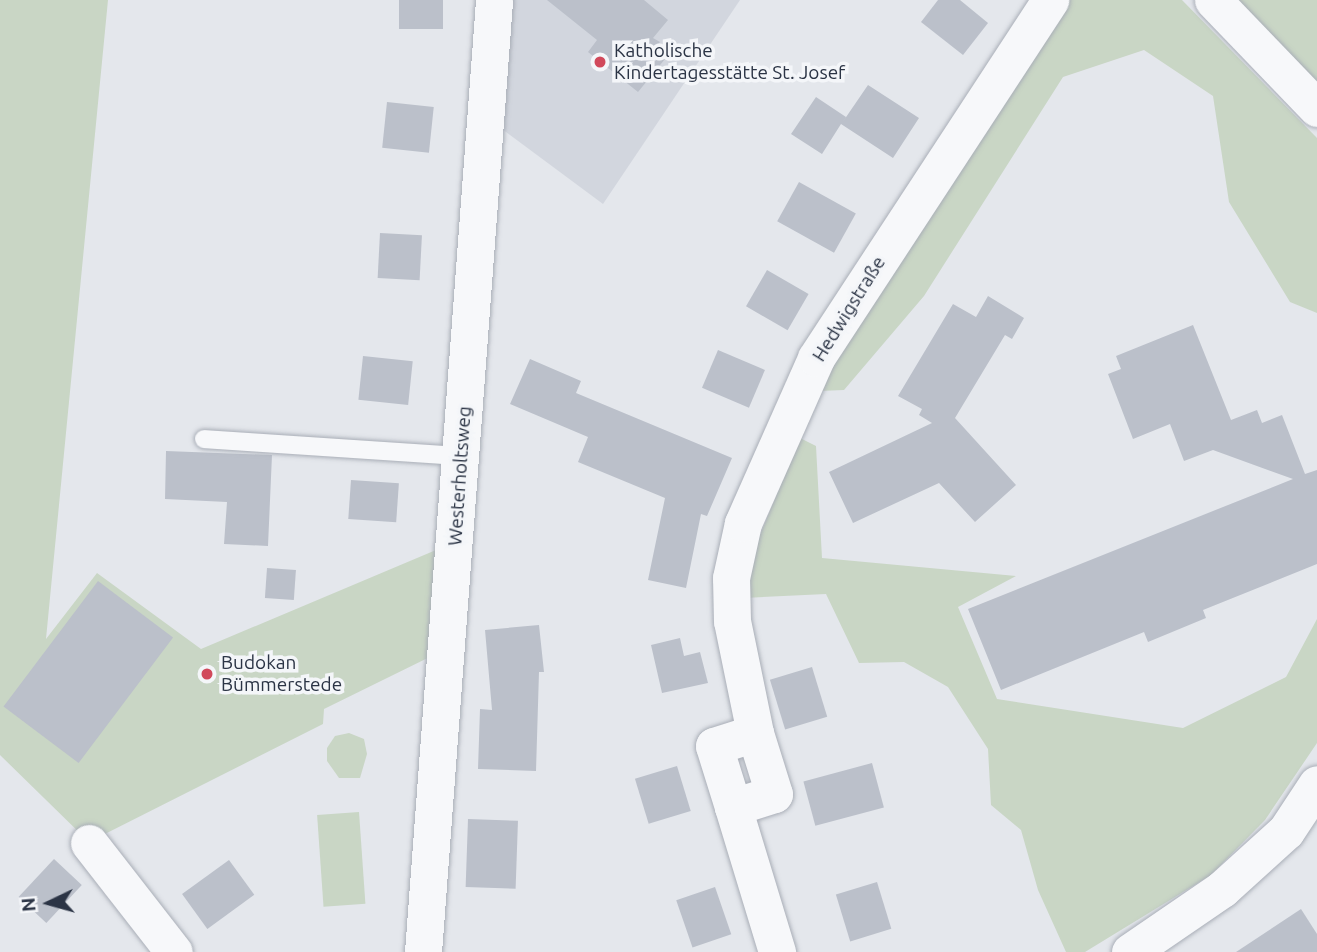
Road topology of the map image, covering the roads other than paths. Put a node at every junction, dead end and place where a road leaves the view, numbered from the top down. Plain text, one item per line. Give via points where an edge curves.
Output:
1 (494, 0) edge
2 (1050, 0) edge
3 (1213, 0) edge
4 (1317, 108) edge
5 (204, 439) dead end
6 (461, 456) junction
7 (1317, 784) edge
8 (89, 842) dead end
9 (174, 952) edge
10 (423, 952) edge
11 (777, 952) edge
12 (1130, 952) edge

1 - 6 street, Westerholtsweg
2 - 11 street, Hedwigstraße via 816,358 743,523 731,579 732,621 755,733 714,746
3 - 4 street
5 - 6 lane
6 - 10 street, Westerholtsweg
7 - 12 street via 1286,831 1222,890
8 - 9 street

